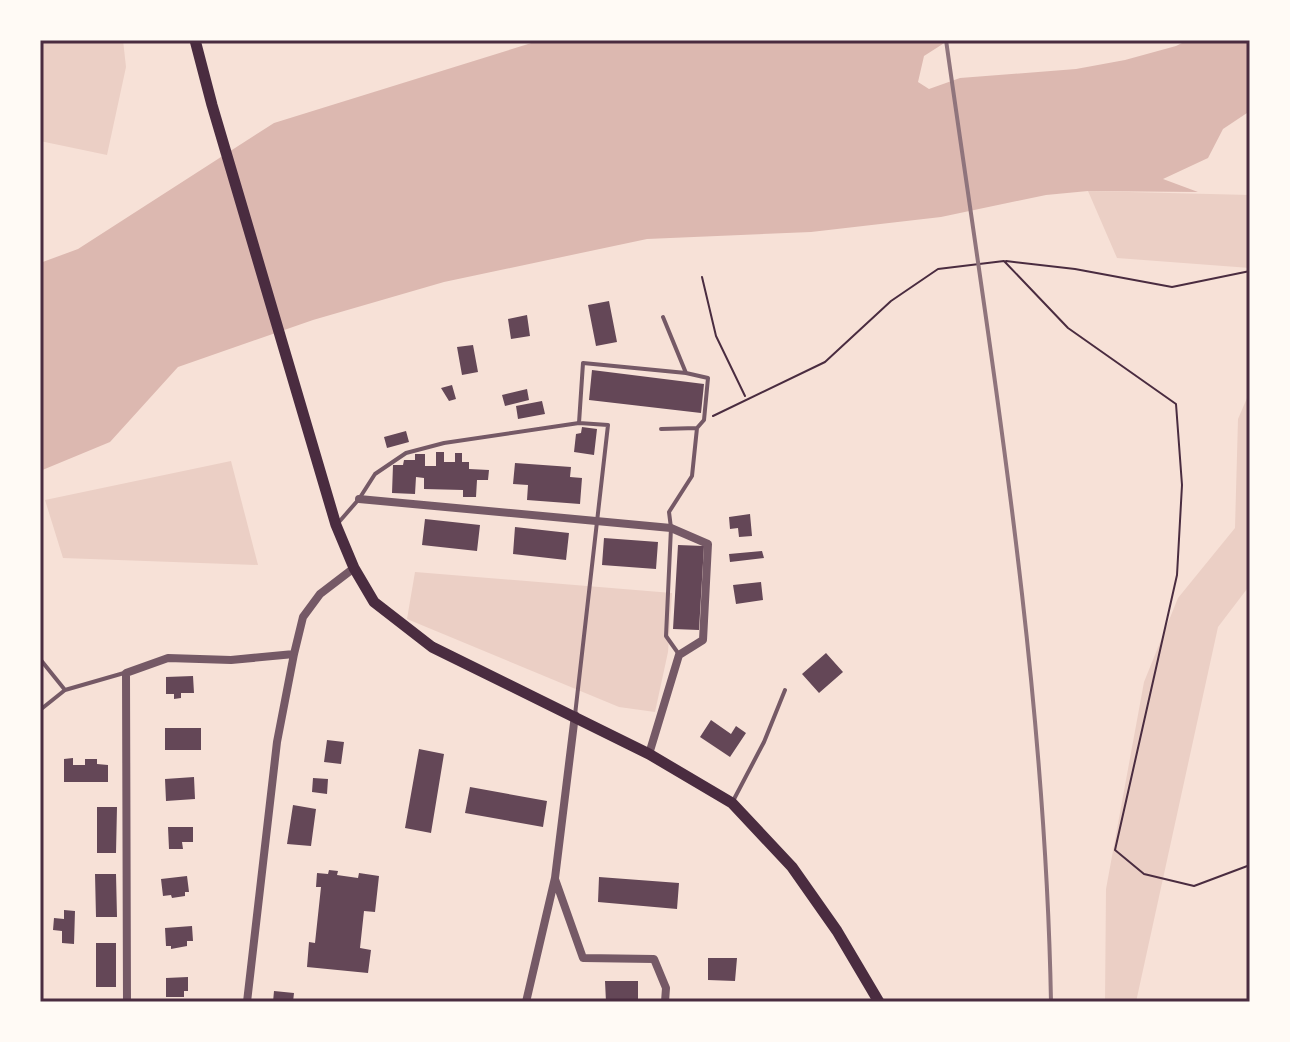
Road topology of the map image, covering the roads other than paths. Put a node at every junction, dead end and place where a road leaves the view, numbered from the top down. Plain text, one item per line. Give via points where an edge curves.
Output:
1 (195, 40) edge
2 (663, 317) dead end
3 (686, 373) junction
4 (579, 423) junction
5 (697, 428) junction
6 (661, 429) dead end
7 (359, 499) junction
8 (599, 523) junction
9 (336, 525) junction
10 (671, 528) junction
11 (354, 568) junction
12 (294, 654) junction
13 (679, 655) junction
14 (40, 659) edge
15 (126, 673) junction
16 (65, 690) junction
17 (785, 690) dead end
18 (40, 710) edge
19 (575, 715) junction
20 (649, 754) junction
21 (732, 803) junction
22 (555, 878) junction
23 (127, 1002) edge
24 (247, 1002) edge
25 (526, 1002) edge
26 (665, 1002) edge
27 (879, 1002) edge

1 - 9 main road
2 - 3 lane
3 - 4 lane via 583,363
3 - 5 lane via 708,378 704,420
4 - 7 lane via 406,453 375,474
4 - 8 lane via 608,425
5 - 6 lane
5 - 10 lane via 692,476 669,512
7 - 8 street
7 - 9 lane
8 - 10 street
8 - 19 lane
9 - 11 main road
10 - 13 lane via 666,636
10 - 13 street via 708,544 703,640
11 - 12 street via 320,594 303,617
11 - 19 main road via 374,602 432,647
12 - 15 street via 168,658
12 - 24 street via 277,742
13 - 20 street
14 - 16 lane
15 - 16 lane
15 - 23 street
16 - 18 lane
17 - 21 lane
19 - 20 main road
19 - 22 street
20 - 21 main road
21 - 27 main road via 792,867
22 - 25 street
22 - 26 street via 583,958 654,959 666,988

